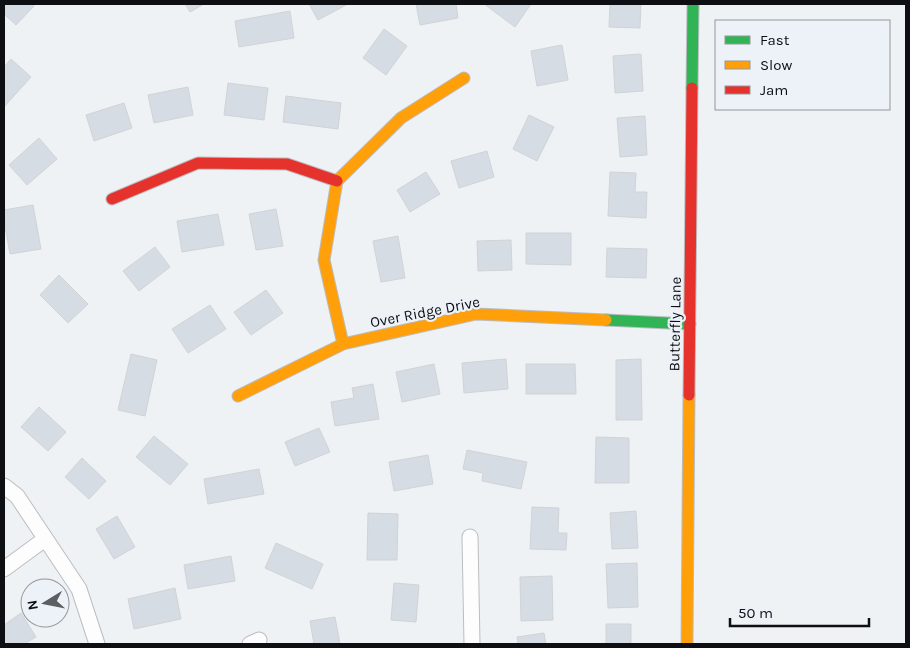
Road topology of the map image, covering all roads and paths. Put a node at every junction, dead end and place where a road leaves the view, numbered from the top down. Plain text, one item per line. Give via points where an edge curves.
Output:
1 (693, 4) edge
2 (464, 78) dead end
3 (337, 181) junction
4 (112, 199) dead end
5 (690, 324) junction
6 (343, 344) junction
7 (238, 396) dead end
8 (4, 486) edge
9 (470, 537) dead end
10 (45, 539) junction
11 (4, 569) edge
12 (97, 644) edge
13 (472, 644) edge
14 (687, 644) edge

1 - 5 street, Butterfly Lane
2 - 3 street via 401,118
3 - 4 street via 287,164 198,163
3 - 6 street via 324,260
5 - 6 street, Over Ridge Drive via 476,314
5 - 14 street, Butterfly Lane
6 - 7 street, Over Ridge Drive
8 - 10 street via 17,496
9 - 13 street
10 - 11 street
10 - 12 street via 79,589

